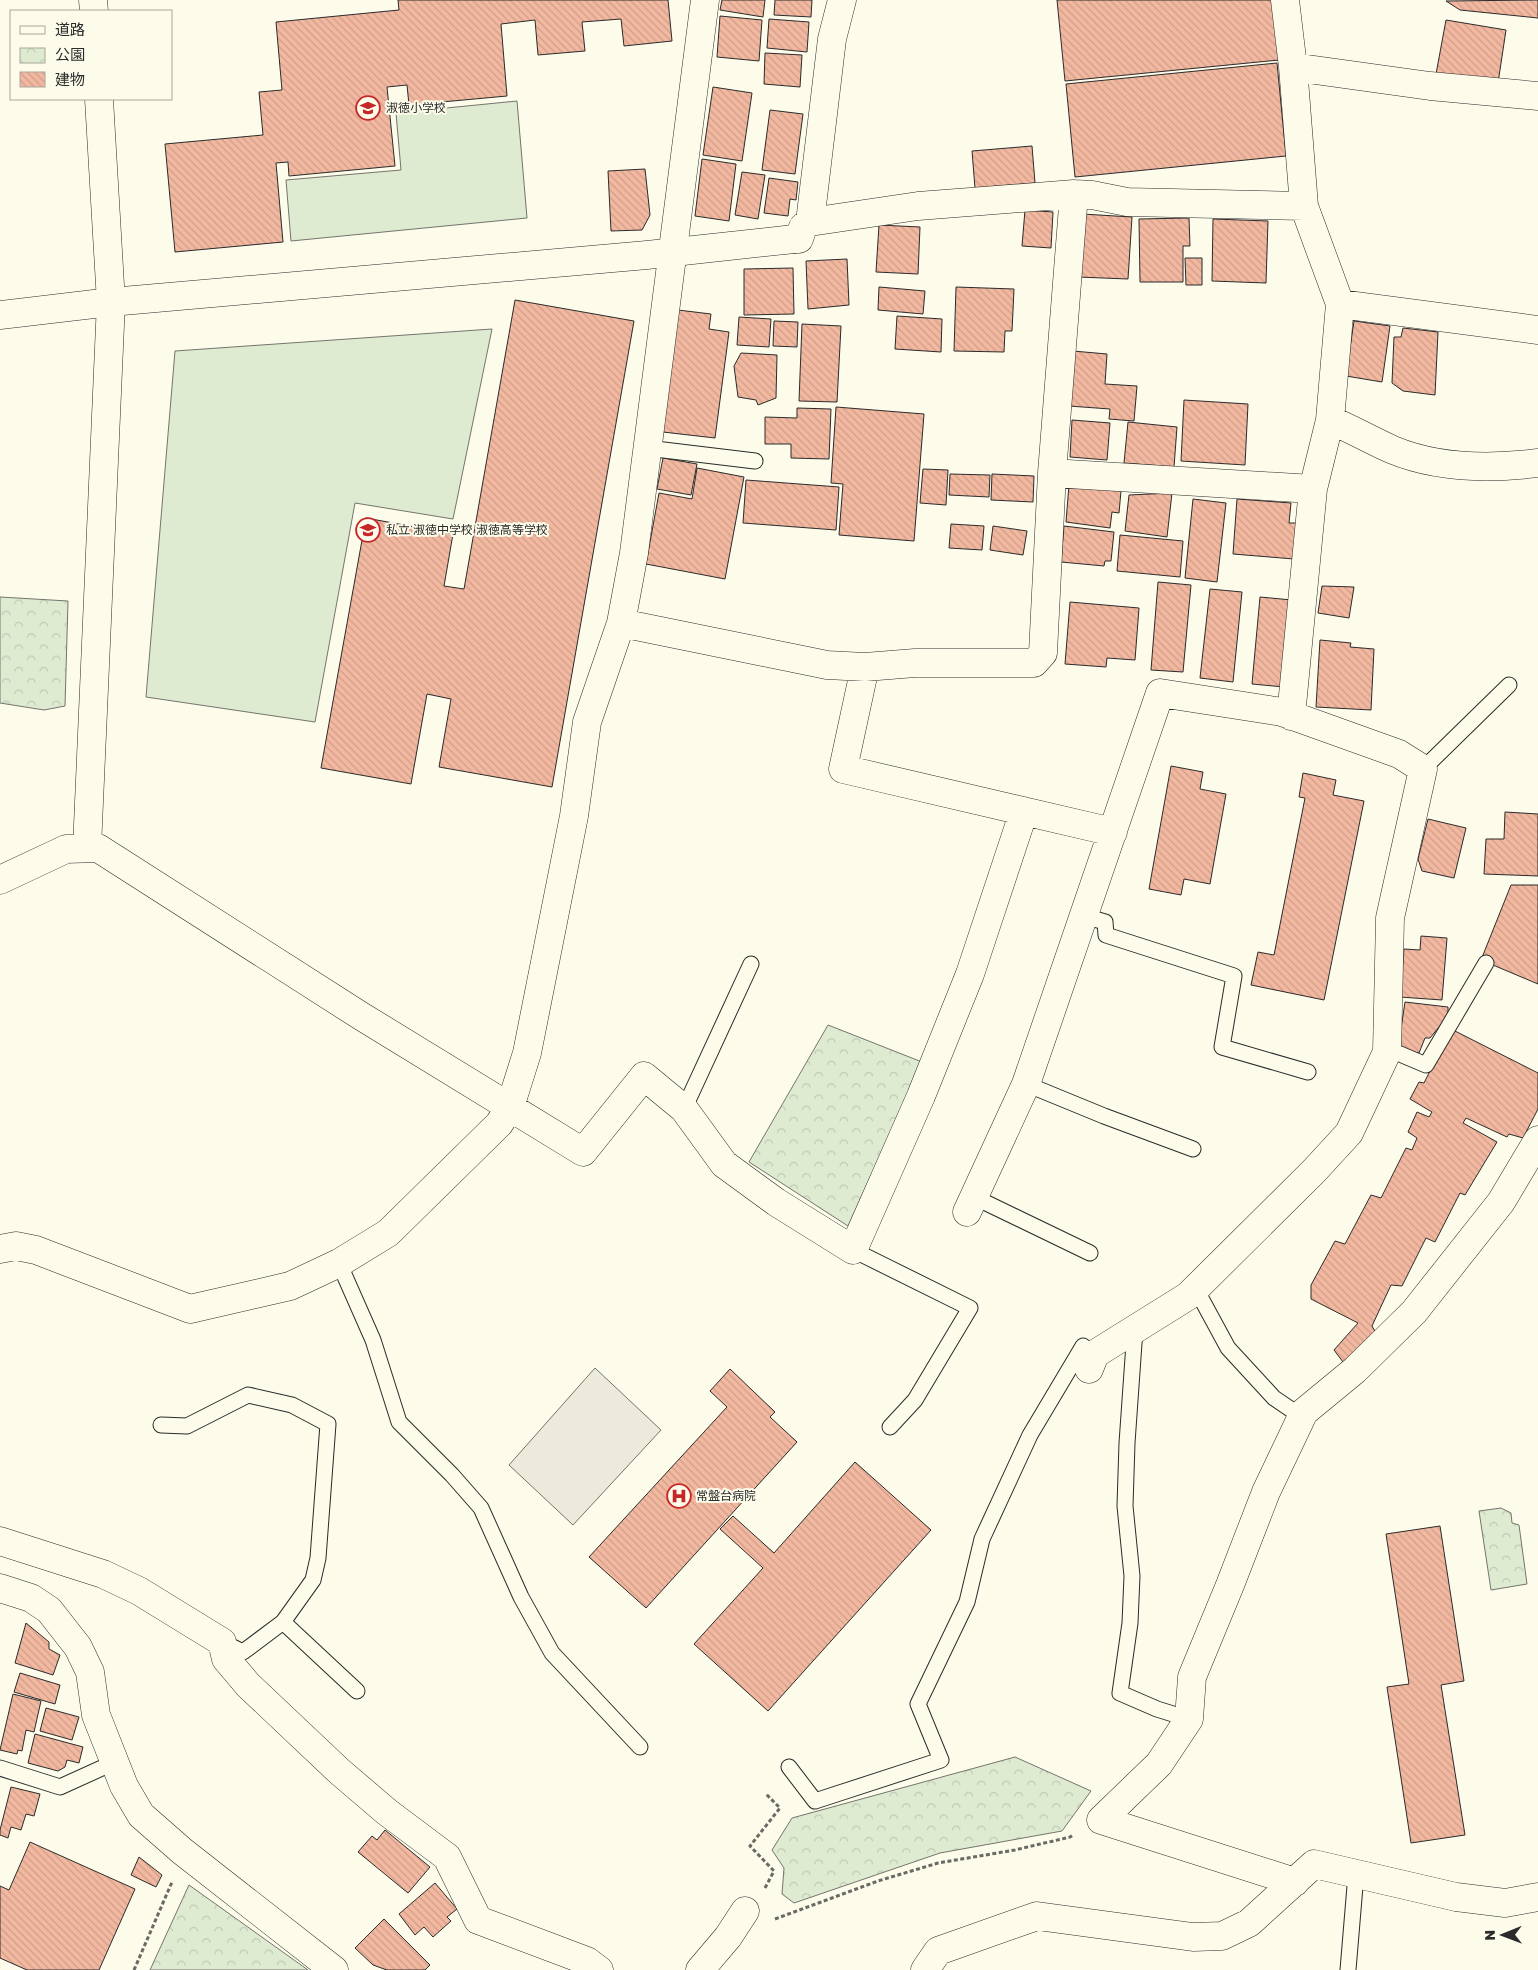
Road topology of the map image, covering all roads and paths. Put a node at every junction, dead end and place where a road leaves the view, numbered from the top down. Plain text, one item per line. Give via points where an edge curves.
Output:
1 (704, 0) edge
2 (842, 0) edge
3 (1285, 0) edge
4 (1293, 67) junction
5 (1538, 96) edge
6 (99, 100) edge
7 (1074, 194) junction
8 (1304, 206) junction
9 (802, 231) junction
10 (671, 252) junction
11 (111, 302) junction
12 (1340, 304) junction
13 (0, 315) edge
14 (1538, 330) edge
15 (1330, 420) junction
16 (647, 448) junction
17 (755, 461) dead end
18 (1538, 463) edge
19 (1052, 473) junction
20 (1313, 489) junction
21 (621, 623) junction
22 (865, 667) junction
23 (1508, 685) dead end
24 (1291, 716) junction
25 (1423, 769) junction
26 (1024, 811) junction
27 (1113, 832) junction
28 (87, 848) junction
29 (0, 880) edge
30 (1084, 916) junction
31 (1486, 963) dead end
32 (751, 964) dead end
33 (1387, 1052) junction
34 (1308, 1072) dead end
35 (1026, 1084) junction
36 (510, 1107) junction
37 (684, 1109) junction
38 (1538, 1140) edge
39 (1193, 1149) dead end
40 (970, 1205) joint
41 (0, 1249) edge
42 (853, 1250) junction
43 (1090, 1253) dead end
44 (339, 1264) junction
45 (1196, 1289) junction
46 (1135, 1329) junction
47 (1092, 1361) joint
48 (1302, 1418) junction
49 (161, 1425) dead end
50 (890, 1427) dead end
51 (0, 1541) edge
52 (0, 1588) edge
53 (283, 1622) junction
54 (222, 1642) junction
55 (356, 1691) dead end
56 (1189, 1719) junction
57 (640, 1747) dead end
58 (115, 1762) junction
59 (0, 1768) edge
60 (790, 1768) dead end
61 (766, 1794) dead end
62 (1093, 1823) junction
63 (1356, 1874) junction
64 (173, 1880) dead end
65 (1295, 1882) junction
66 (1538, 1897) edge
67 (745, 1911) joint
68 (772, 1920) dead end
69 (134, 1970) edge
70 (334, 1970) edge
71 (600, 1970) edge
72 (700, 1970) edge
73 (924, 1970) edge
74 (1348, 1970) edge

1 - 10 street
2 - 9 street via 832,39
3 - 4 street
4 - 5 street via 1430,86
4 - 8 street
6 - 11 street
7 - 8 street via 1127,202
7 - 9 street via 918,206
7 - 19 street
8 - 12 street
9 - 10 street
10 - 11 street
10 - 16 street
11 - 13 street
11 - 28 street
12 - 14 street
12 - 15 street
15 - 18 street via 1394,450 1438,463 1482,467
15 - 20 street
16 - 17 lane
16 - 21 street via 634,553
19 - 20 street
19 - 22 street via 1043,653 1034,663 915,663
20 - 24 street
21 - 22 street via 827,665
21 - 36 street via 587,722 574,816 527,1053
22 - 26 street via 843,769
23 - 25 lane
24 - 25 street via 1399,754
24 - 27 street via 1160,693
25 - 33 street via 1390,918
26 - 27 street
26 - 42 street via 970,974 921,1096
27 - 30 street
28 - 29 street via 66,849
28 - 36 street via 98,848
30 - 34 lane via 1105,922 1106,935 1234,976 1222,1047
30 - 35 street
31 - 33 lane via 1426,1065
32 - 37 lane
33 - 45 street via 1363,1091 1349,1133
35 - 39 lane
35 - 40 street
36 - 37 street via 583,1152 644,1076
36 - 44 street via 499,1124 388,1233
37 - 42 street via 724,1164 776,1202
38 - 48 street via 1501,1202 1414,1312 1355,1370 1304,1412
40 - 43 lane
41 - 44 street via 16,1246 36,1250 190,1309 290,1286
42 - 50 lane via 970,1308 915,1400
44 - 57 lane via 373,1340 399,1422 481,1508 521,1597 552,1653
45 - 46 street
45 - 48 lane via 1228,1348 1274,1398
46 - 47 street
46 - 56 lane via 1125,1506 1132,1576 1130,1623 1120,1692
47 - 60 lane via 1083,1346 1030,1435 982,1539 966,1602 918,1704 941,1760 814,1801
48 - 56 street via 1266,1492 1192,1677
49 - 53 lane via 187,1426 248,1396 292,1405 328,1424 318,1558 313,1580
51 - 54 street via 103,1574 139,1591
52 - 58 street via 31,1598 49,1610 78,1647 90,1672 96,1715
53 - 54 lane via 242,1652
53 - 55 lane
54 - 71 street via 226,1659 248,1685 339,1771 447,1857 478,1920 587,1961
56 - 62 street via 1159,1764
58 - 59 lane via 60,1787
58 - 70 street via 124,1786 141,1814 182,1851
61 - 67 path via 780,1808 750,1846 774,1871 764,1890
62 - 65 street
62 - 68 path via 1070,1837 938,1863
63 - 65 street via 1314,1864
63 - 66 street via 1456,1897 1505,1902
63 - 74 lane
64 - 69 path
65 - 73 street via 1249,1923 1222,1936 1193,1937 1038,1916 938,1951
67 - 72 street

